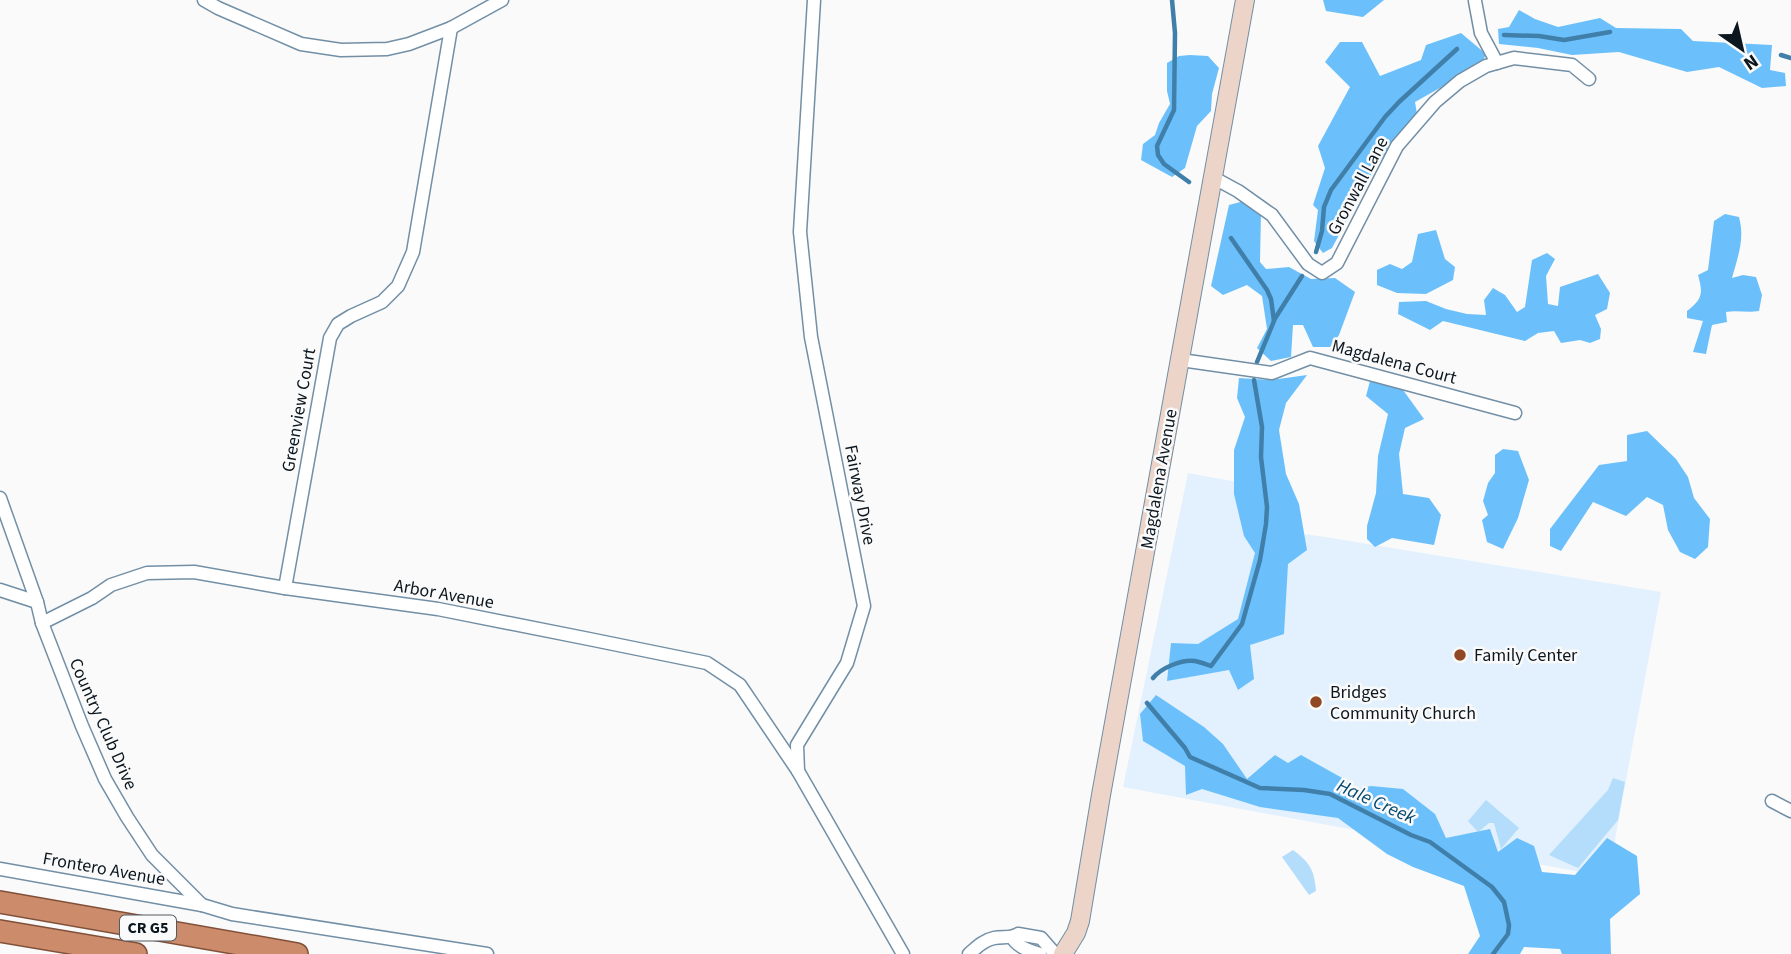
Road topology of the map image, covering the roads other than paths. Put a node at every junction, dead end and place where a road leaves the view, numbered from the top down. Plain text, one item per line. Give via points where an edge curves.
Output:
1 (204, 0) edge
2 (502, 0) edge
3 (814, 0) edge
4 (1245, 0) edge
5 (1475, 2) edge
6 (451, 28) junction
7 (1497, 63) junction
8 (1589, 79) dead end
9 (1214, 178) junction
10 (1181, 360) junction
11 (1515, 413) dead end
12 (0, 498) edge
13 (285, 588) junction
14 (0, 590) edge
15 (37, 602) junction
16 (42, 623) junction
17 (798, 771) junction
18 (1772, 801) dead end
19 (1791, 811) edge
20 (0, 869) edge
21 (0, 902) edge
22 (202, 905) junction
23 (0, 931) edge
24 (1012, 937) junction
25 (136, 954) edge
26 (296, 954) edge
27 (487, 954) edge
28 (903, 954) edge
29 (969, 954) edge
30 (1040, 954) edge
31 (1055, 954) edge
32 (1063, 954) edge

1 - 6 street via 301,44 341,50 387,49
2 - 6 street
3 - 17 street, Fairway Drive via 800,232 811,337 864,606 847,663 797,744
4 - 9 main road, Magdalena Avenue
5 - 7 street via 1481,33
6 - 13 street, Greenview Court via 413,252 398,286 382,302 338,324 330,338
7 - 8 street, Gronwall Lane via 1514,58 1572,65
7 - 9 street, Gronwall Lane via 1460,80 1397,146 1337,263 1322,273 1308,264 1272,215
9 - 10 main road, Magdalena Avenue
10 - 11 street, Magdalena Court via 1272,373 1310,358
10 - 32 main road, Magdalena Avenue via 1083,907 1076,933
12 - 15 street, Country Club Drive
13 - 16 street, Arbor Avenue via 194,572 147,573 111,585
13 - 17 street, Arbor Avenue via 438,609 707,663 740,685
14 - 15 street
15 - 16 street, Country Club Drive
16 - 22 street, Country Club Drive via 105,779 152,855
17 - 28 street
18 - 19 street
20 - 22 street, Frontero Avenue
21 - 26 highway, CR G5
22 - 27 street, Country Club Drive via 232,914
23 - 25 highway, CR G5
24 - 29 street via 996,937
24 - 30 street via 1015,943
24 - 31 street via 1041,938

